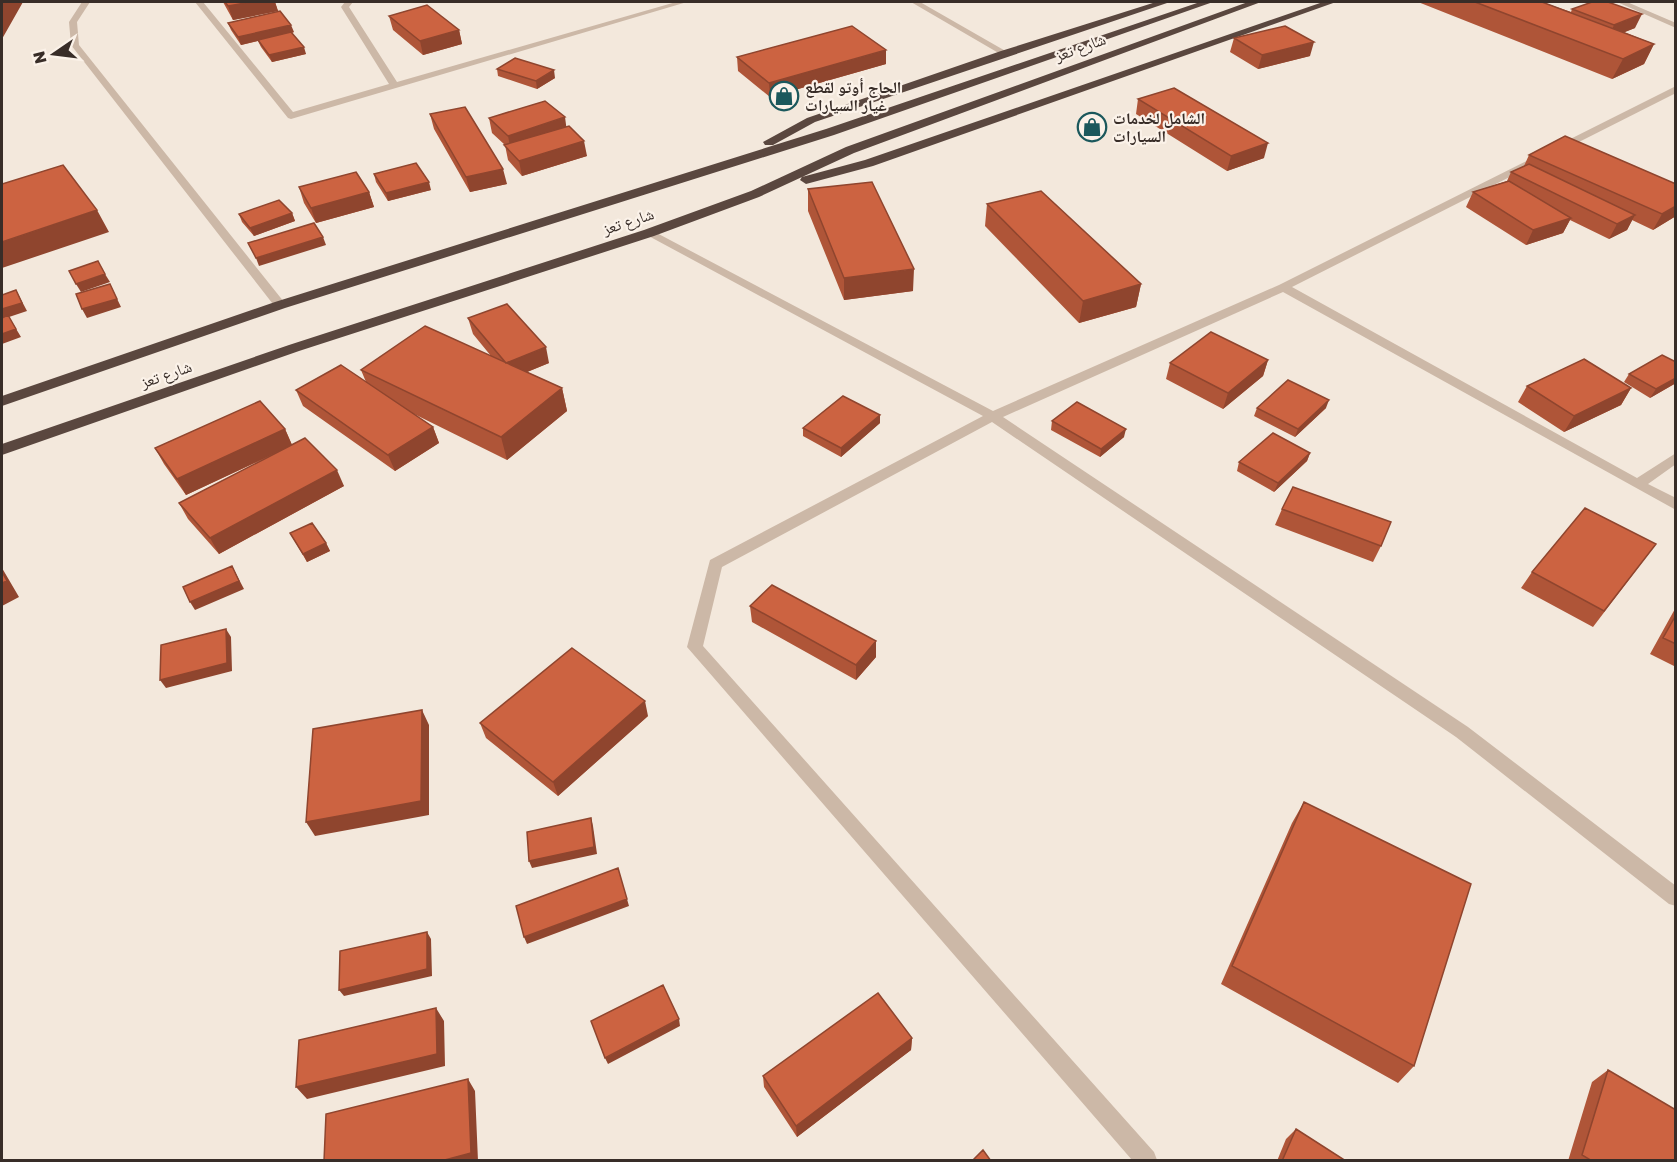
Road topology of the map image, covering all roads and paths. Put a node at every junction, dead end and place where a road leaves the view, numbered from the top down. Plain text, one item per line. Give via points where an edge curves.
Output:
1 (86, 2) edge
2 (199, 2) edge
3 (349, 2) edge
4 (683, 2) edge
5 (915, 2) edge
6 (1165, 2) edge
7 (1208, 2) edge
8 (1256, 2) edge
9 (1331, 2) edge
10 (1622, 2) edge
11 (1676, 26) edge
12 (1005, 53) junction
13 (395, 86) junction
14 (1676, 89) edge
15 (726, 164) junction
16 (755, 195) junction
17 (649, 233) junction
18 (1283, 287) junction
19 (279, 305) junction
20 (2, 401) edge
21 (993, 416) junction
22 (2, 450) edge
23 (1676, 457) edge
24 (1638, 484) junction
25 (1676, 505) edge
26 (1676, 898) edge
27 (1146, 1161) edge

1 - 19 street via 72,22 75,45
2 - 13 street via 291,116
3 - 13 street via 345,7
4 - 13 street
5 - 12 street
6 - 12 highway
7 - 15 highway, شارع تعز
8 - 16 highway, شارع تعز via 850,150
9 - 16 highway via 869,163
10 - 11 street
12 - 15 highway via 811,120
14 - 18 street
15 - 19 highway, شارع تعز
16 - 17 highway, شارع تعز
17 - 21 street
17 - 22 highway, شارع تعز via 294,348
18 - 21 street
18 - 24 street
19 - 20 highway, شارع تعز
21 - 26 street via 1462,732
21 - 27 street via 715,564 695,647
23 - 24 street
24 - 25 street

